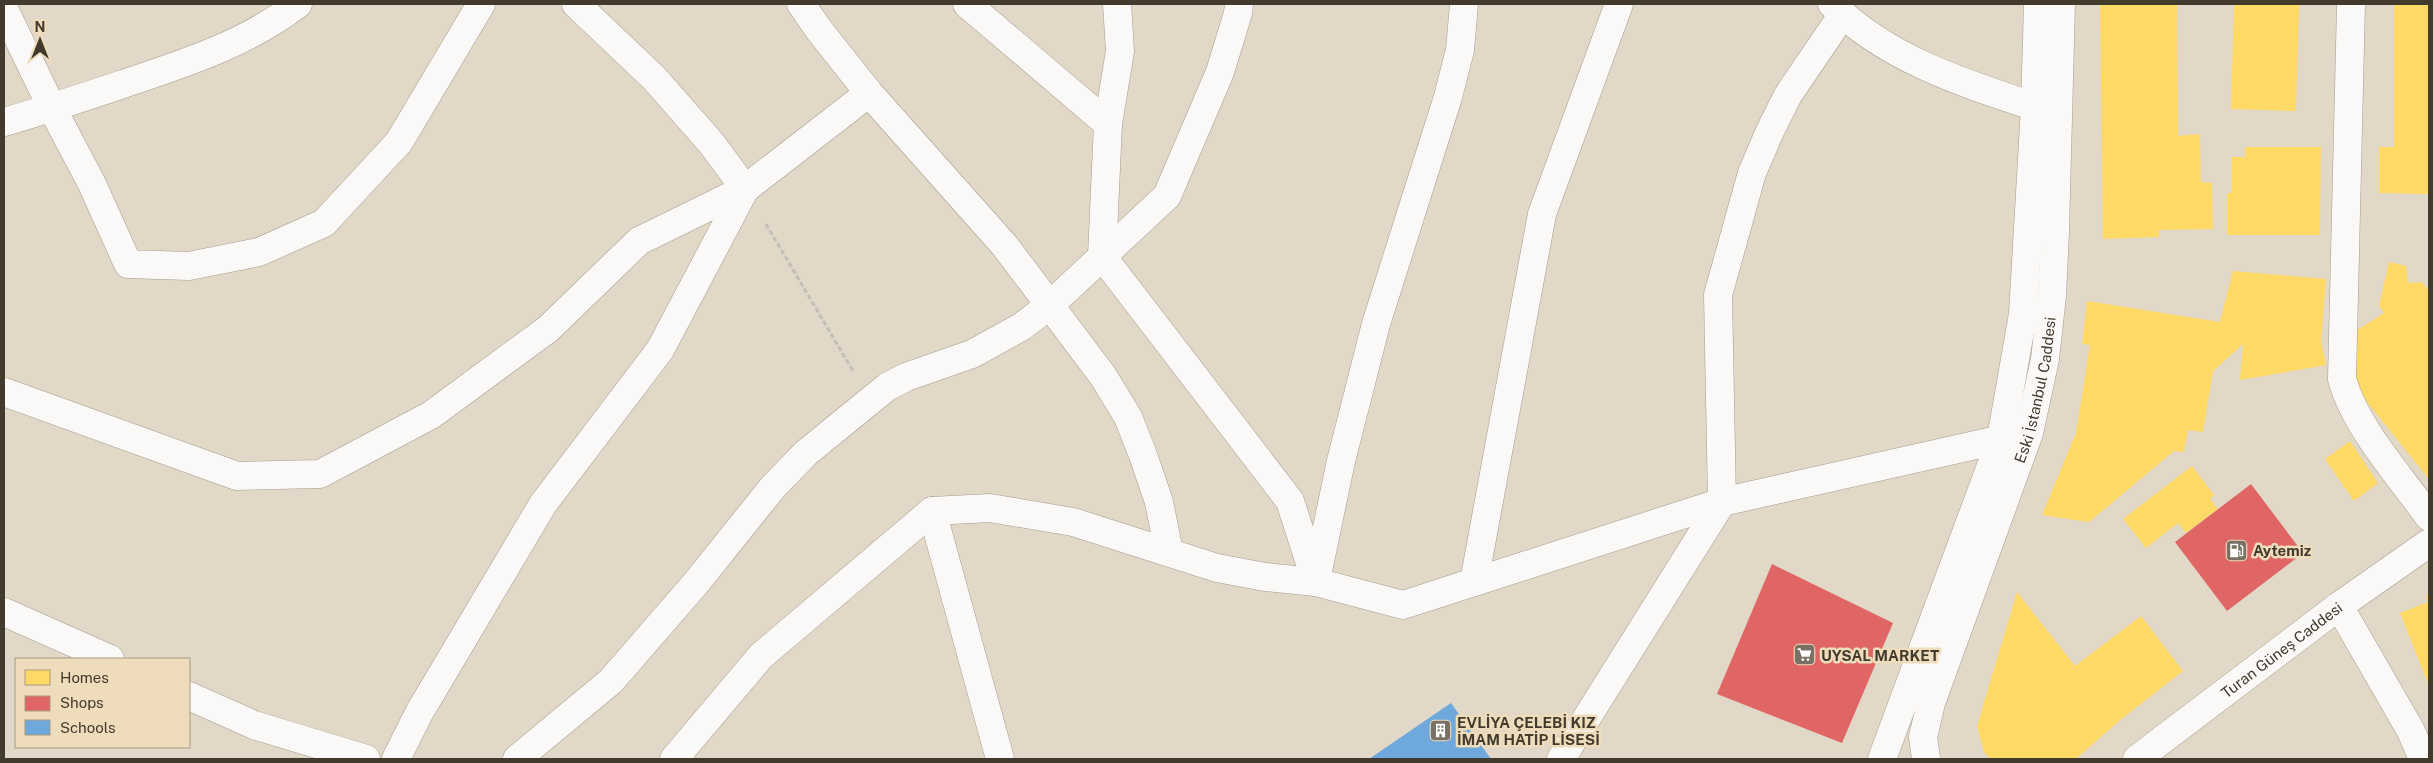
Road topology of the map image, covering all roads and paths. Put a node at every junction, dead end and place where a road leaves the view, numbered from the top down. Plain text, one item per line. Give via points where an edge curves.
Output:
1 (298, 4) edge
2 (481, 4) edge
3 (576, 4) edge
4 (801, 4) edge
5 (967, 4) edge
6 (1118, 4) edge
7 (1239, 4) edge
8 (1464, 4) edge
9 (1619, 4) edge
10 (2038, 4) edge
11 (2062, 4) edge
12 (2350, 4) edge
13 (1838, 9) edge
14 (4, 10) edge
15 (869, 93) junction
16 (52, 108) junction
17 (2046, 111) junction
18 (4, 122) edge
19 (1108, 124) junction
20 (746, 189) junction
21 (1102, 256) junction
22 (1049, 306) junction
23 (4, 392) edge
24 (870, 400) junction
25 (2029, 433) junction
26 (2001, 440) junction
27 (1722, 502) junction
28 (932, 511) junction
29 (2429, 517) edge
30 (2429, 543) edge
31 (1169, 552) junction
32 (1316, 582) junction
33 (1474, 582) junction
34 (2338, 606) junction
35 (4, 612) edge
36 (108, 658) edge
37 (190, 696) edge
38 (1894, 728) junction
39 (366, 759) edge
40 (396, 759) edge
41 (517, 759) edge
42 (674, 759) edge
43 (1000, 759) edge
44 (1561, 759) edge
45 (1882, 759) edge
46 (1895, 759) edge
47 (1926, 759) edge
48 (2137, 759) edge
49 (2423, 759) edge

1 - 16 street via 256,33 204,56
2 - 16 street via 399,142 324,223 258,252 189,266 128,264 92,184
3 - 20 street via 654,78 712,144
4 - 15 street
5 - 19 street
6 - 19 street via 1120,51
7 - 21 street via 1220,72 1167,196
8 - 32 street via 1460,50 1448,97 1376,324 1341,461
9 - 33 street via 1542,214
10 - 17 street, Eski İstanbul Caddesi
11 - 17 street, Eski İstanbul Caddesi
12 - 29 street via 2342,379 2347,397 2360,420
13 - 17 street via 1890,48 1976,87
13 - 27 street via 1788,95 1752,173 1718,295
14 - 16 street
15 - 20 street
15 - 22 street via 1005,246
16 - 18 street
17 - 25 street, Eski İstanbul Caddesi via 2052,296 2045,359
17 - 26 street, Eski İstanbul Caddesi via 2023,314
19 - 21 street
20 - 23 street via 639,241 548,329 454,398 431,414 320,474 237,476
20 - 24 path
20 - 40 street via 660,350 543,504 419,713
21 - 22 street
21 - 32 street via 1290,500
22 - 24 street via 992,344 906,377
22 - 31 street via 1103,376 1128,417 1159,502
24 - 41 street via 806,453 773,487 611,681
25 - 26 street
25 - 47 street, Eski İstanbul Caddesi via 1931,703 1923,738
26 - 27 street
26 - 38 street, Eski İstanbul Caddesi
27 - 33 street
27 - 44 street
28 - 31 street via 990,508 1030,514 1073,522
28 - 42 street via 761,656
28 - 43 street
30 - 34 street, Turan Güneş Caddesi
31 - 32 street via 1218,568
32 - 33 street via 1403,605
34 - 48 street, Turan Güneş Caddesi
34 - 49 street via 2411,731
35 - 36 street
37 - 39 street via 254,725
38 - 45 street, Eski İstanbul Caddesi
38 - 46 street, Eski İstanbul Caddesi

